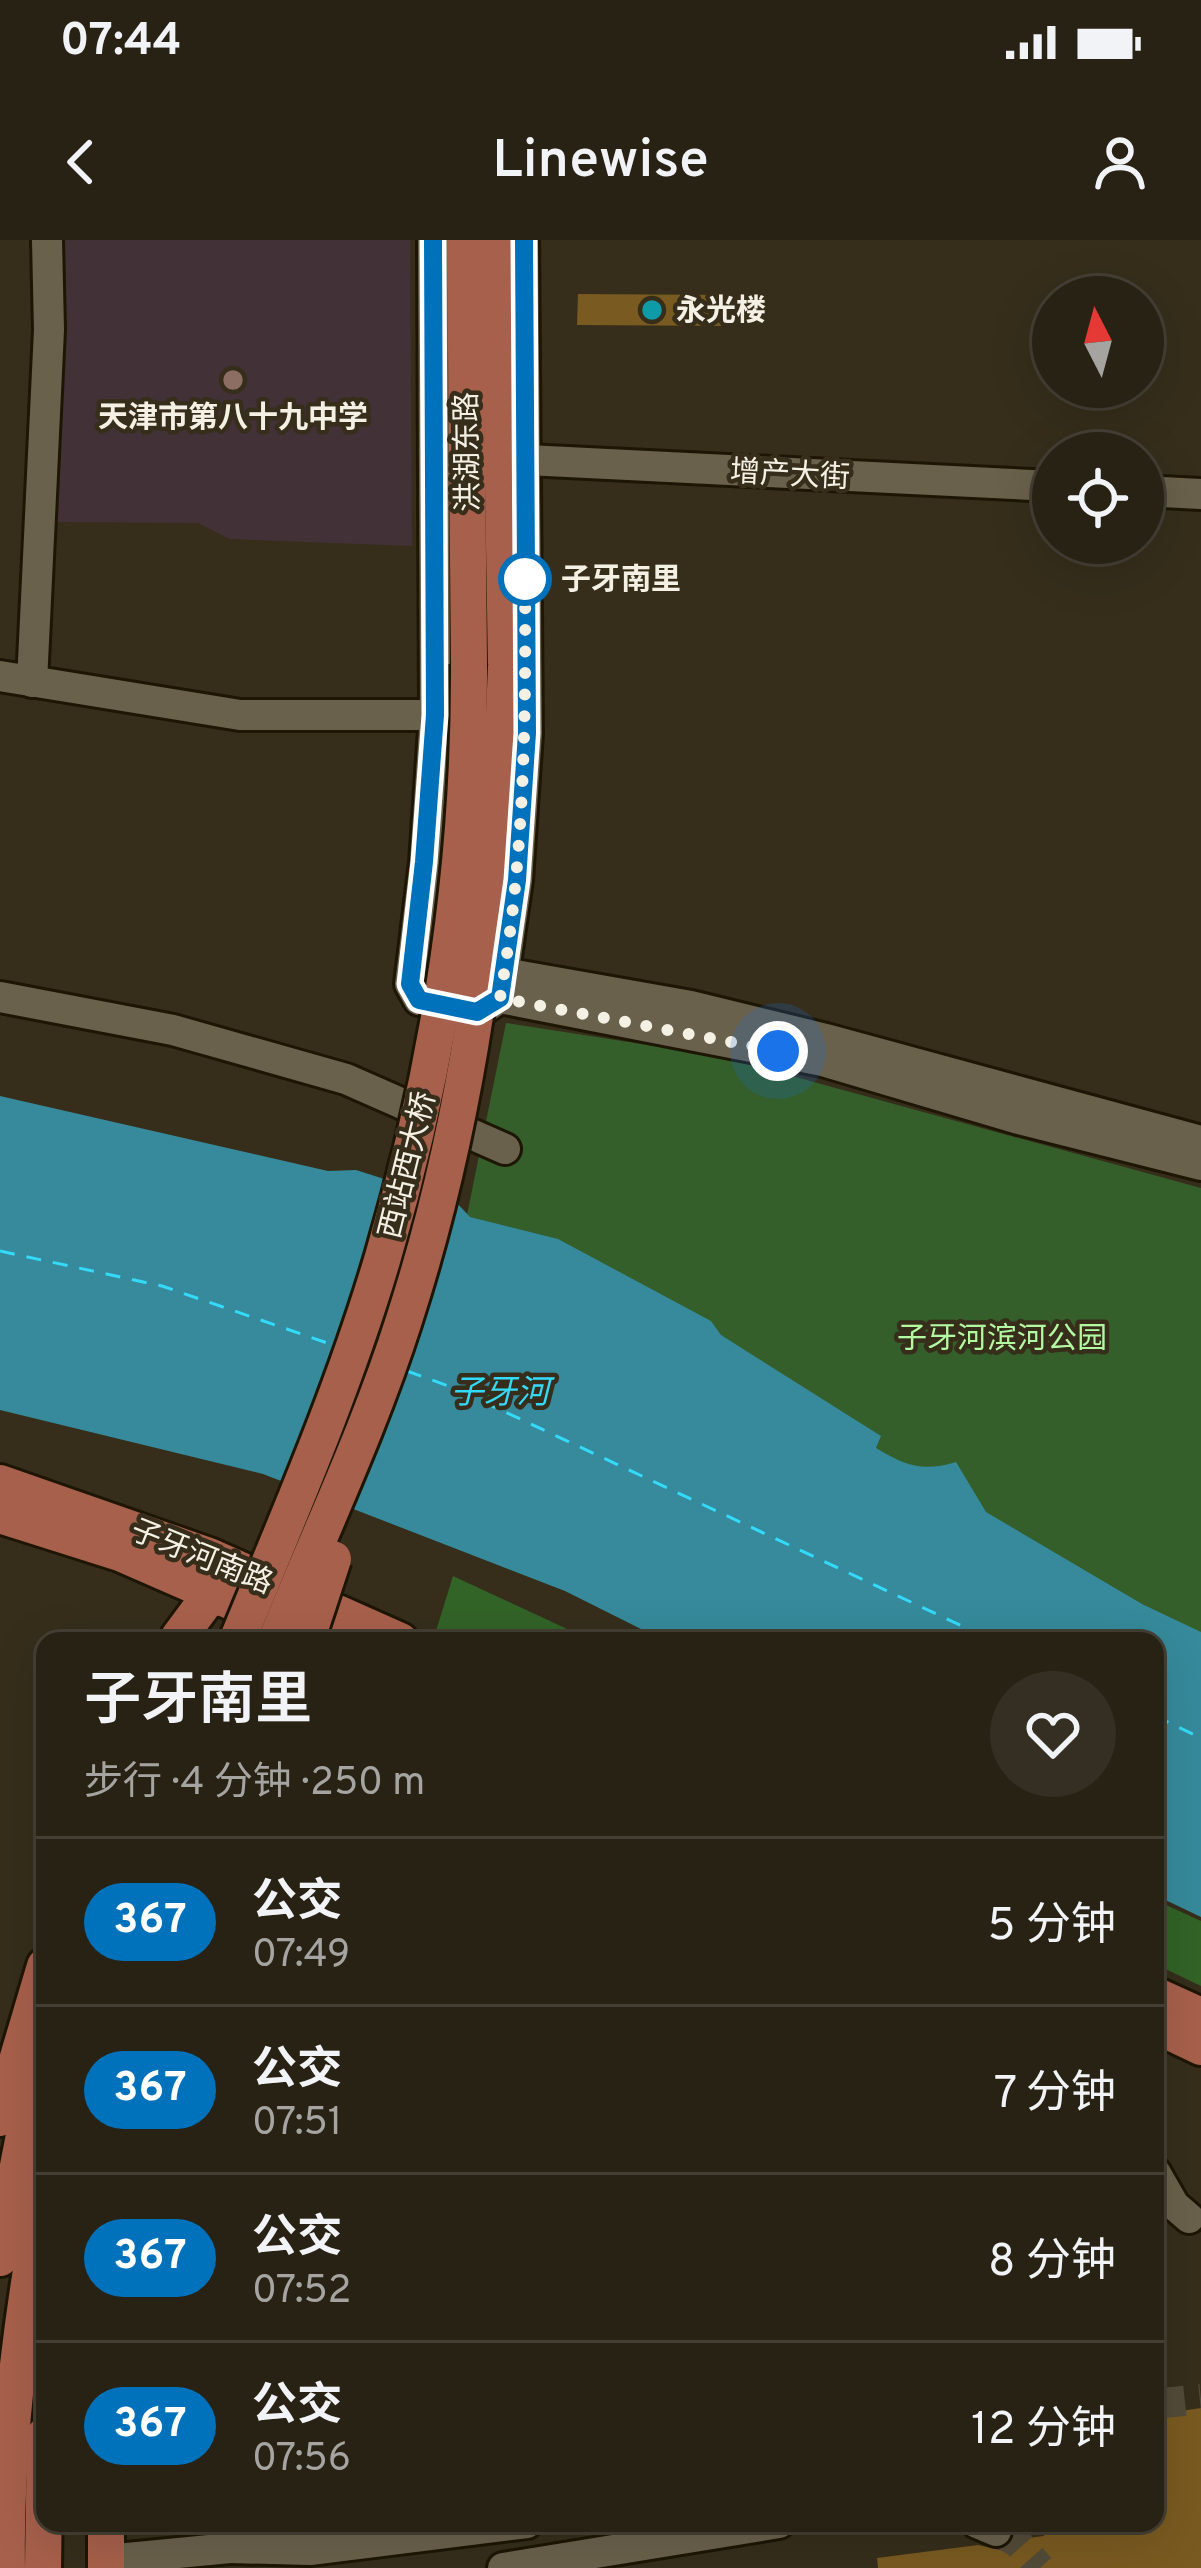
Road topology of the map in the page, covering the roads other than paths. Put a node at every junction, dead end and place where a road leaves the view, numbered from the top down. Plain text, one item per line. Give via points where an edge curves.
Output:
1 (47, 240) edge
2 (433, 240) edge
3 (465, 240) edge
4 (499, 240) edge
5 (524, 240) edge
6 (527, 460) junction
7 (1032, 485) edge
8 (1164, 492) edge
9 (1201, 494) edge
10 (488, 665) junction
11 (0, 676) edge
12 (32, 682) junction
13 (435, 715) junction
14 (502, 986) junction
15 (0, 997) edge
16 (1201, 1142) edge
17 (505, 1150) dead end
18 (1201, 1165) edge
19 (0, 1483) edge
20 (0, 1514) edge
21 (207, 1578) junction
22 (297, 1626) edge
23 (181, 1632) edge
24 (241, 1632) edge
25 (356, 1632) edge
26 (36, 1996) edge
27 (1164, 1999) edge
28 (1201, 2016) edge
29 (1164, 2030) edge
30 (1201, 2047) edge
31 (36, 2090) edge
32 (0, 2118) edge
33 (1164, 2188) edge
34 (1189, 2218) dead end
35 (36, 2239) edge
36 (0, 2258) edge
37 (44, 2532) edge
38 (66, 2532) edge
39 (106, 2532) edge
40 (269, 2532) edge
41 (455, 2532) edge
42 (724, 2532) edge
43 (230, 2548) junction
44 (106, 2564) edge
45 (7, 2568) edge
46 (43, 2568) edge
47 (67, 2568) edge
48 (503, 2568) edge

1 - 12 street
2 - 13 street
3 - 10 main road, 洪湖东路
4 - 10 main road, 洪湖东路
5 - 6 street
6 - 7 street, 增产大街
6 - 14 street via 527,733
8 - 9 street
10 - 22 main road, 西站西大桥, bridge via 499,831 465,1087 428,1240
10 - 24 main road, 西站西大桥, bridge via 425,1094 383,1258
11 - 12 street
12 - 13 street via 241,715
13 - 14 street via 410,984 419,1000 477,1012
14 - 16 street via 691,1006
14 - 18 street via 823,1060
15 - 17 street via 173,1030 346,1079
19 - 21 main road, 子牙河南路
20 - 21 main road, 子牙河南路
21 - 22 main road, 子牙河南路
21 - 23 main road
22 - 25 main road, 子牙河南路
26 - 32 main road
27 - 28 main road
29 - 30 main road
31 - 36 main road
33 - 34 street
35 - 45 main road via 9,2446
37 - 46 main road
38 - 47 main road
39 - 44 main road
40 - 43 street
41 - 43 street via 310,2550
42 - 48 street
43 - 44 street

